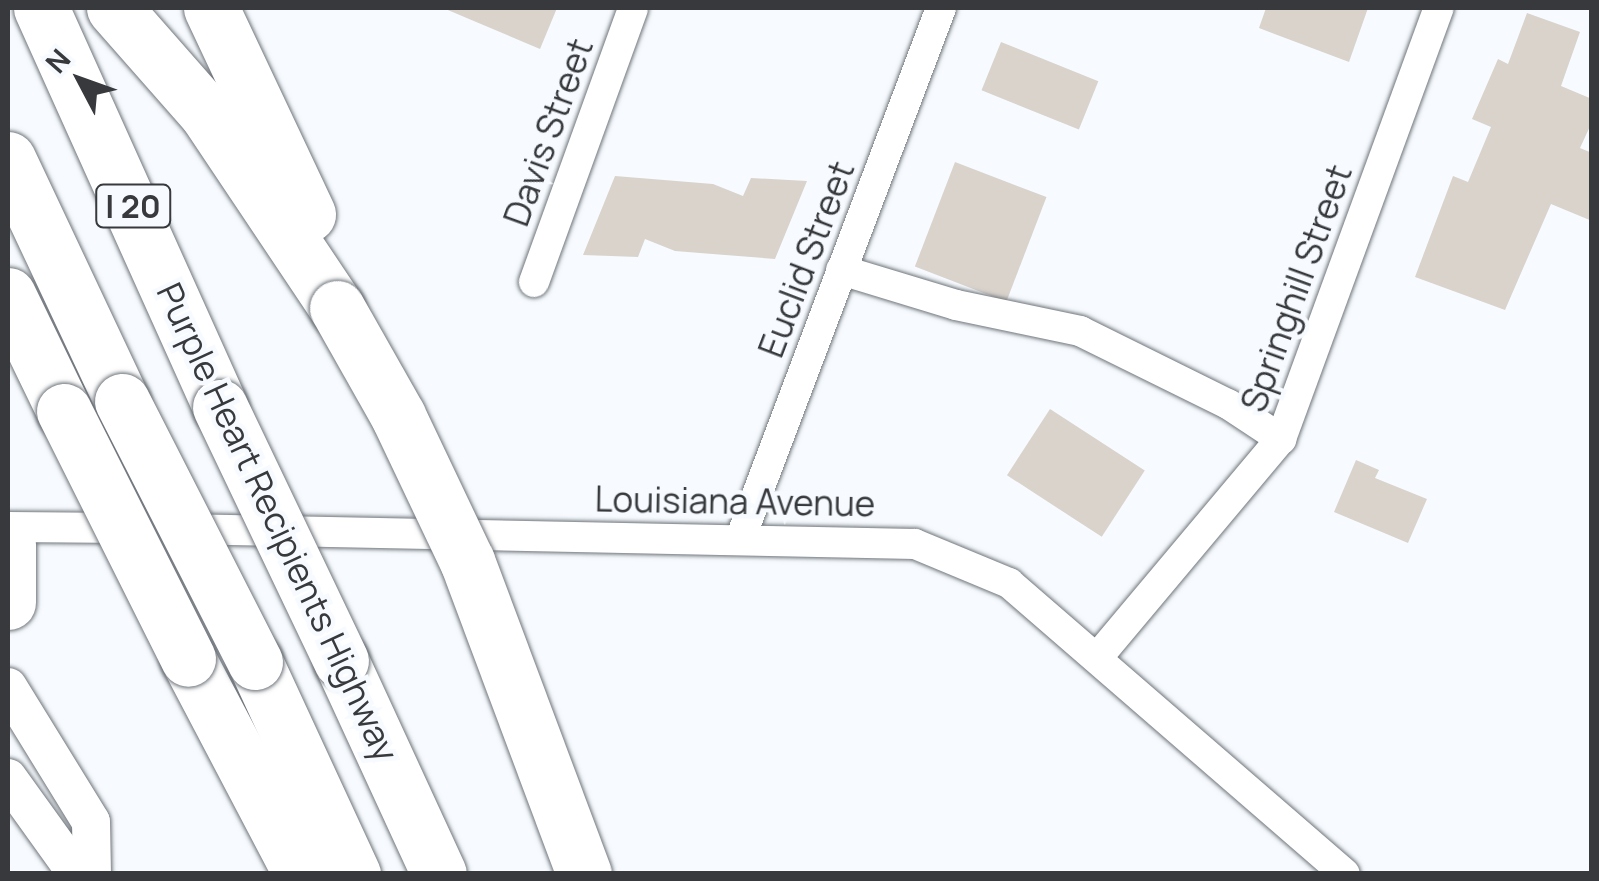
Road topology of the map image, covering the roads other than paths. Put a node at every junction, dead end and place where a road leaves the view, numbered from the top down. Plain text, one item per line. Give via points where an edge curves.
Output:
1 (41, 8) edge
2 (114, 8) edge
3 (211, 8) edge
4 (633, 8) edge
5 (941, 8) edge
6 (1439, 8) edge
7 (8, 159) edge
8 (841, 270) junction
9 (534, 282) dead end
10 (8, 295) edge
11 (337, 308) junction
12 (1282, 439) junction
13 (8, 527) edge
14 (741, 537) junction
15 (8, 544) edge
16 (8, 602) edge
17 (1097, 658) junction
18 (8, 687) edge
19 (8, 778) edge
20 (77, 874) edge
21 (92, 874) edge
22 (301, 874) edge
23 (353, 874) edge
24 (439, 874) edge
25 (584, 874) edge
26 (1345, 874) edge

1 - 24 highway, Purple Heart Recipients Highway / I 20, bridge
2 - 11 highway via 207,114
3 - 11 highway via 298,188
4 - 9 street, Davis Street
5 - 8 street, Euclid Street
6 - 12 street, Springhill Street
7 - 23 highway, bridge
8 - 12 street via 956,306 1080,331 1228,404
8 - 14 street, Euclid Street
10 - 22 highway, bridge
11 - 25 highway, bridge via 467,561
12 - 17 street, Springhill Street
13 - 14 street, Louisiana Avenue
14 - 17 street, Louisiana Avenue via 898,542 964,559 1010,583
15 - 16 highway
17 - 26 street, Louisiana Avenue
18 - 21 street via 91,822
19 - 20 street

